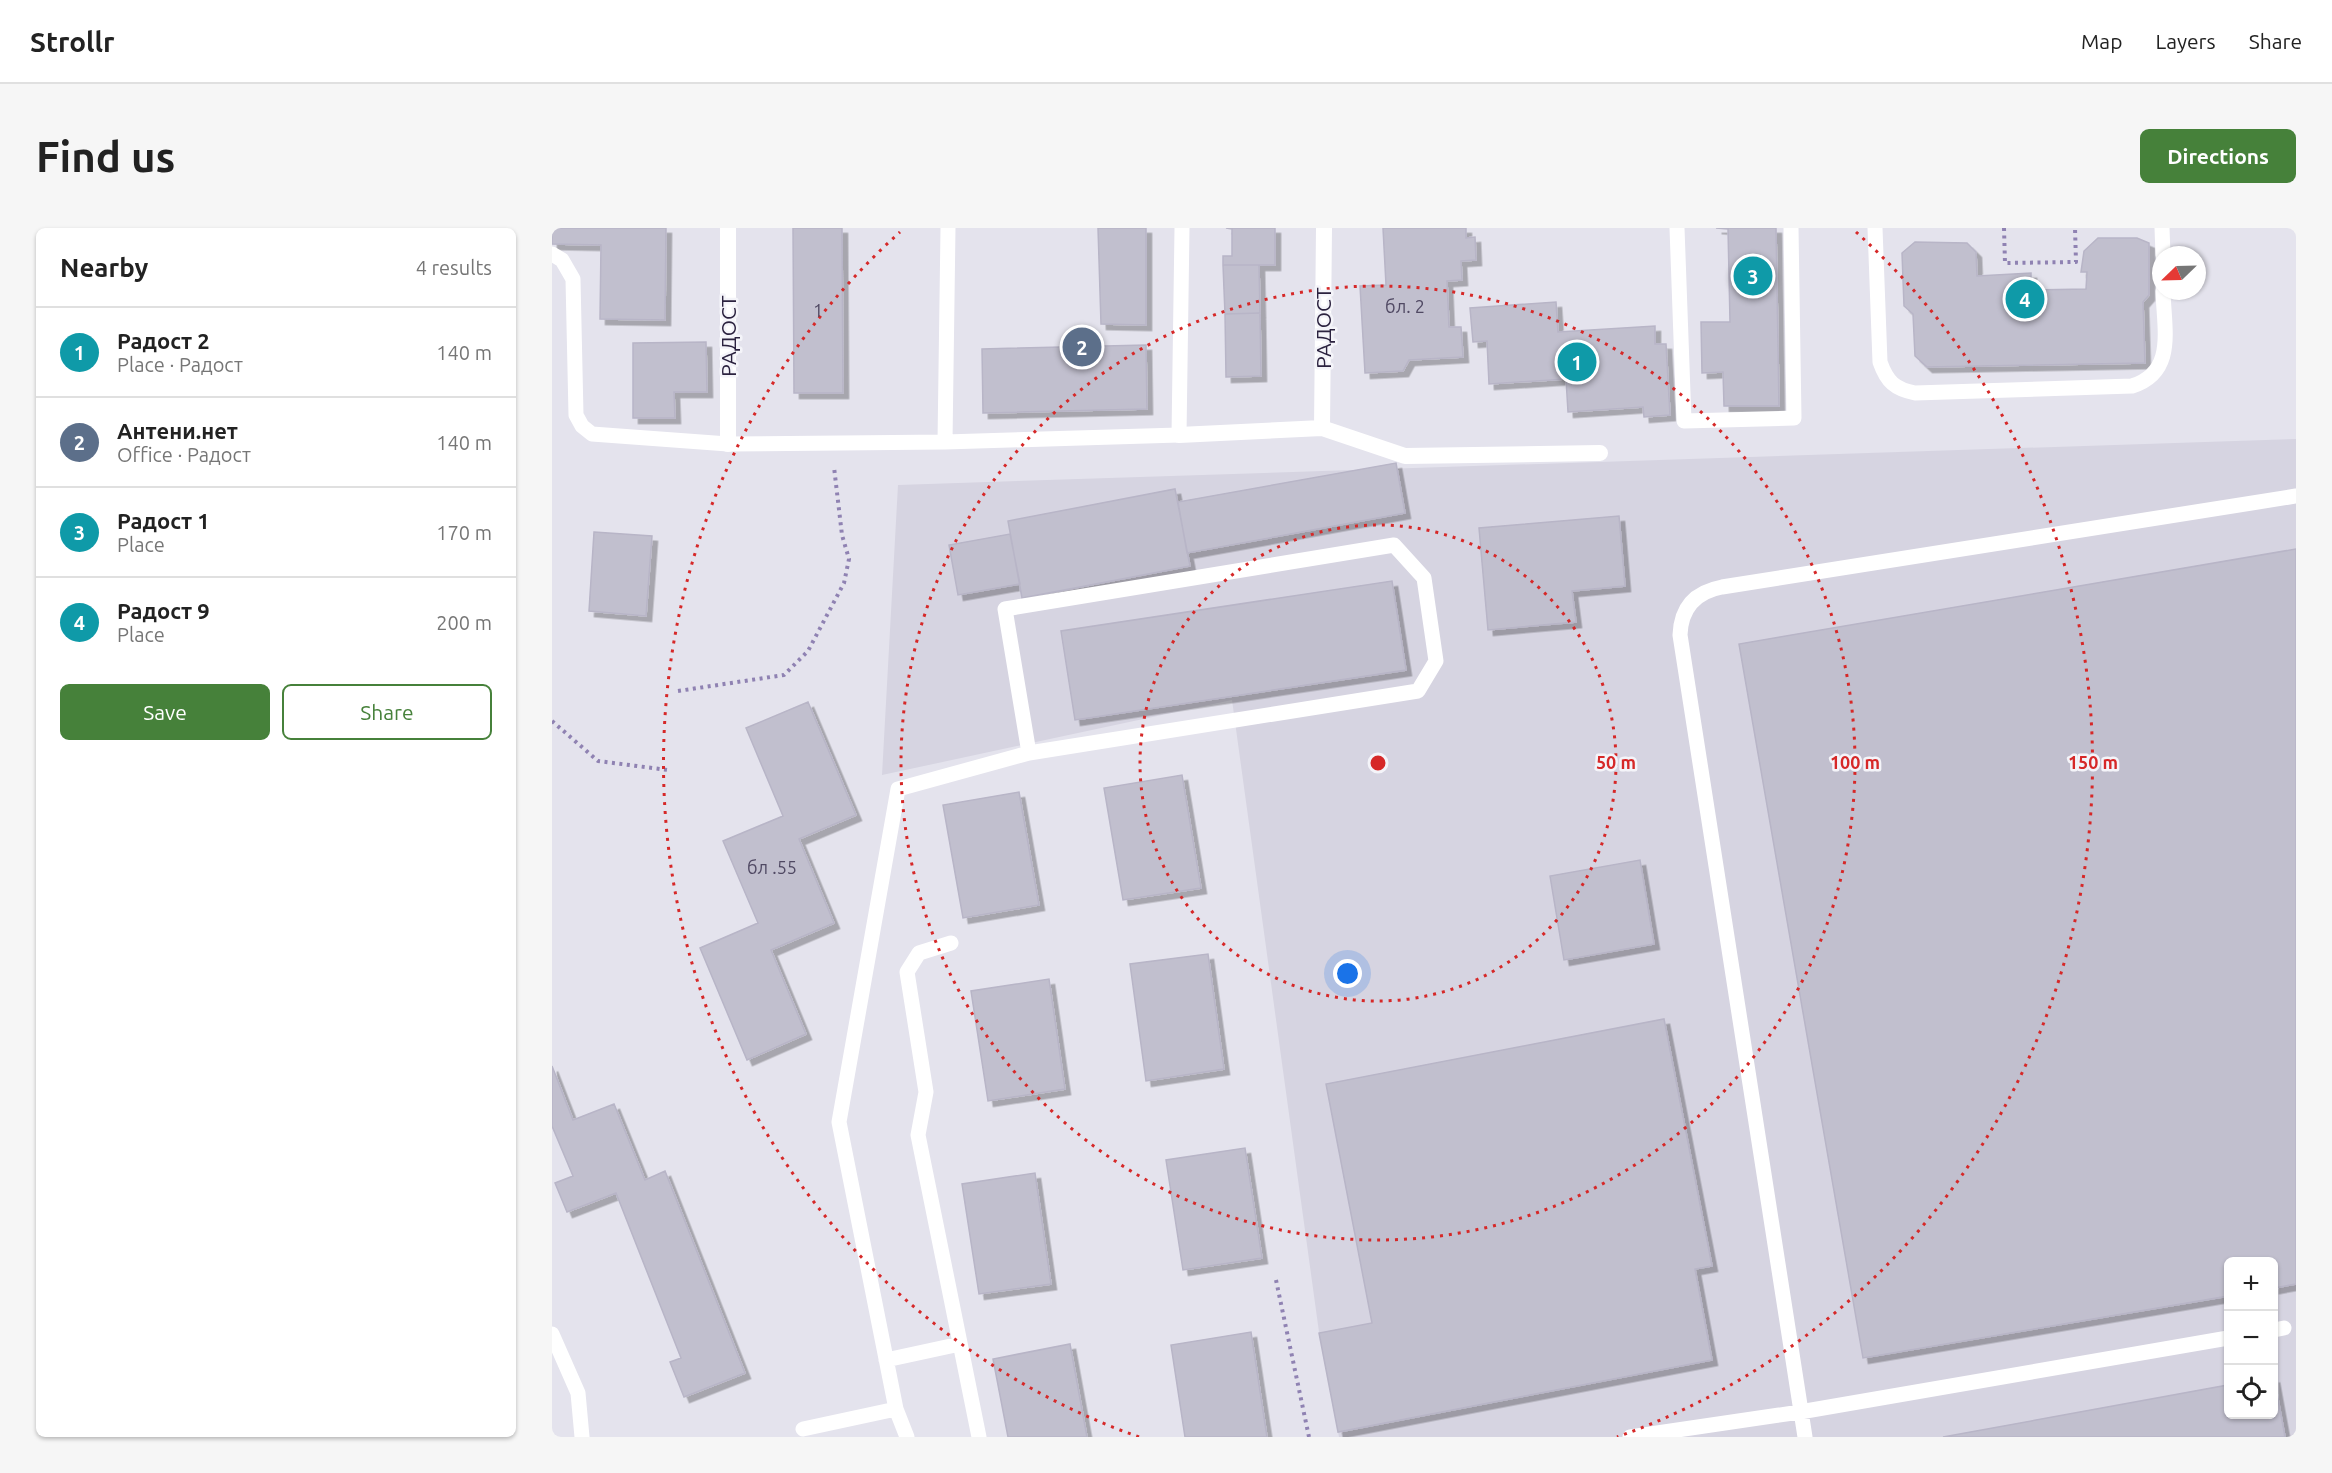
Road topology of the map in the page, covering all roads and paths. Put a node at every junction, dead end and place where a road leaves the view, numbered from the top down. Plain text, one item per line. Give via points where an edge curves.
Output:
1 (728, 228) edge
2 (948, 228) edge
3 (1182, 228) edge
4 (1324, 228) edge
5 (1677, 228) edge
6 (1791, 228) edge
7 (1875, 228) edge
8 (2004, 228) edge
9 (2075, 228) edge
10 (2162, 228) edge
11 (2163, 246) edge
12 (552, 254) edge
13 (2163, 300) edge
14 (1322, 428) junction
15 (1179, 435) junction
16 (945, 442) junction
17 (831, 443) junction
18 (728, 444) junction
19 (1600, 453) dead end
20 (2296, 496) edge
21 (678, 691) dead end
22 (552, 721) edge
23 (1029, 753) junction
24 (668, 770) dead end
25 (951, 943) dead end
26 (1276, 1280) dead end
27 (552, 1334) edge
28 (2224, 1339) edge
29 (960, 1344) junction
30 (886, 1360) junction
31 (896, 1408) junction
32 (1800, 1412) junction
33 (803, 1429) dead end
34 (582, 1437) edge
35 (907, 1437) edge
36 (979, 1437) edge
37 (1308, 1437) edge
38 (1630, 1437) edge
39 (1805, 1437) edge

1 - 18 street, РАДОСТ
2 - 16 lane
3 - 15 lane
4 - 14 street, РАДОСТ
5 - 6 lane via 1684,421 1794,418
7 - 13 lane via 1880,362 1886,378 1898,390 1915,393 2120,387 2148,381 2159,369 2164,352
8 - 9 path via 2005,263 2076,262
10 - 11 lane
12 - 18 lane via 562,260 573,279 576,415 582,426 604,437
14 - 15 street
14 - 19 street via 1405,456
15 - 16 lane
16 - 17 lane
17 - 18 lane
17 - 21 path via 842,535 849,559 844,583 808,651 784,675
20 - 32 lane via 1722,587 1695,597 1686,608 1680,621 1680,635
22 - 24 path via 598,761
23 - 23 lane via 1005,609 1394,545 1424,578 1436,661 1418,691
23 - 30 lane via 898,789 839,1122
25 - 29 lane via 919,953 907,972 926,1092 918,1135
26 - 37 path
27 - 34 lane via 578,1393
28 - 32 lane
29 - 30 lane
29 - 36 lane
30 - 31 lane
31 - 33 lane
31 - 35 lane
32 - 38 lane
32 - 39 lane

